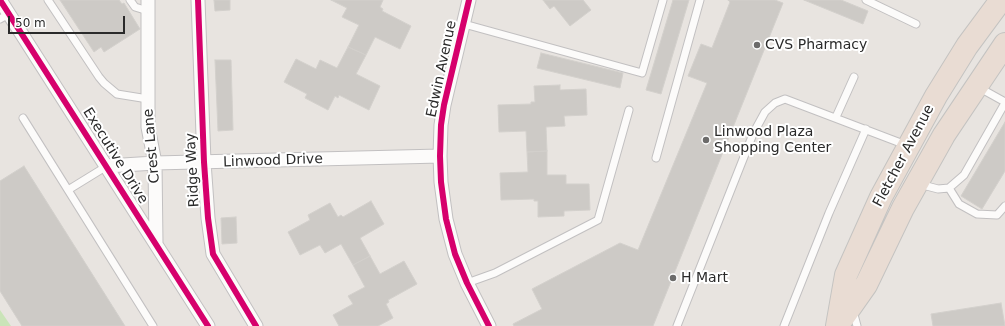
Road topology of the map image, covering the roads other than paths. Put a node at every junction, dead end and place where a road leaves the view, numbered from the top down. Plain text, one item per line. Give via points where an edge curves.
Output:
1 (0, 0) edge
2 (48, 0) edge
3 (130, 0) edge
4 (198, 0) edge
5 (469, 0) edge
6 (663, 0) edge
7 (700, 0) edge
8 (866, 0) edge
9 (1001, 0) edge
10 (148, 5) edge
11 (4, 16) edge
12 (464, 24) junction
13 (916, 24) dead end
14 (1005, 44) edge
15 (854, 76) dead end
16 (976, 86) junction
17 (148, 99) junction
18 (1005, 103) edge
19 (629, 110) dead end
20 (836, 117) junction
21 (23, 118) dead end
22 (866, 129) junction
23 (908, 145) junction
24 (440, 156) junction
25 (656, 158) dead end
26 (204, 162) junction
27 (156, 163) junction
28 (107, 166) junction
29 (917, 183) junction
30 (949, 188) junction
31 (68, 190) junction
32 (1005, 206) edge
33 (156, 244) junction
34 (467, 283) junction
35 (855, 316) edge
36 (153, 326) edge
37 (208, 326) edge
38 (256, 326) edge
39 (489, 326) edge
40 (677, 326) edge
41 (784, 326) edge
42 (837, 326) edge

1 - 11 street, Executive Drive
2 - 17 lane via 104,83 117,94
3 - 10 lane via 135,7
4 - 26 street, Ridge Way
5 - 12 street, Edwin Avenue
6 - 12 lane via 642,73
7 - 25 lane
8 - 13 lane
9 - 23 highway, Fletcher Avenue via 951,71
10 - 17 street, Crest Lane
11 - 28 street, Executive Drive
12 - 24 street, Edwin Avenue via 444,105
14 - 16 highway, Fletcher Avenue
15 - 20 lane
16 - 18 lane
16 - 29 highway, Fletcher Avenue
17 - 27 street, Crest Lane via 148,127
18 - 30 lane via 964,175
19 - 34 lane via 598,220 495,273
20 - 22 lane
20 - 40 lane via 785,99 775,103 765,112 753,134
21 - 31 lane
22 - 23 lane
22 - 41 lane
23 - 42 highway, Fletcher Avenue via 846,275
24 - 26 street, Linwood Drive
24 - 34 street, Edwin Avenue via 446,219 455,254
26 - 27 street, Linwood Drive
26 - 38 street, Ridge Way via 213,254
27 - 28 street, Linwood Drive
27 - 33 street, Crest Lane
28 - 31 lane
28 - 33 street, Executive Drive
29 - 30 lane via 938,189
29 - 35 highway, Fletcher Avenue via 866,285
30 - 32 lane via 959,204 977,214 997,215
31 - 36 lane
33 - 37 street, Executive Drive
34 - 39 street, Edwin Avenue
35 - 42 highway, Fletcher Avenue

